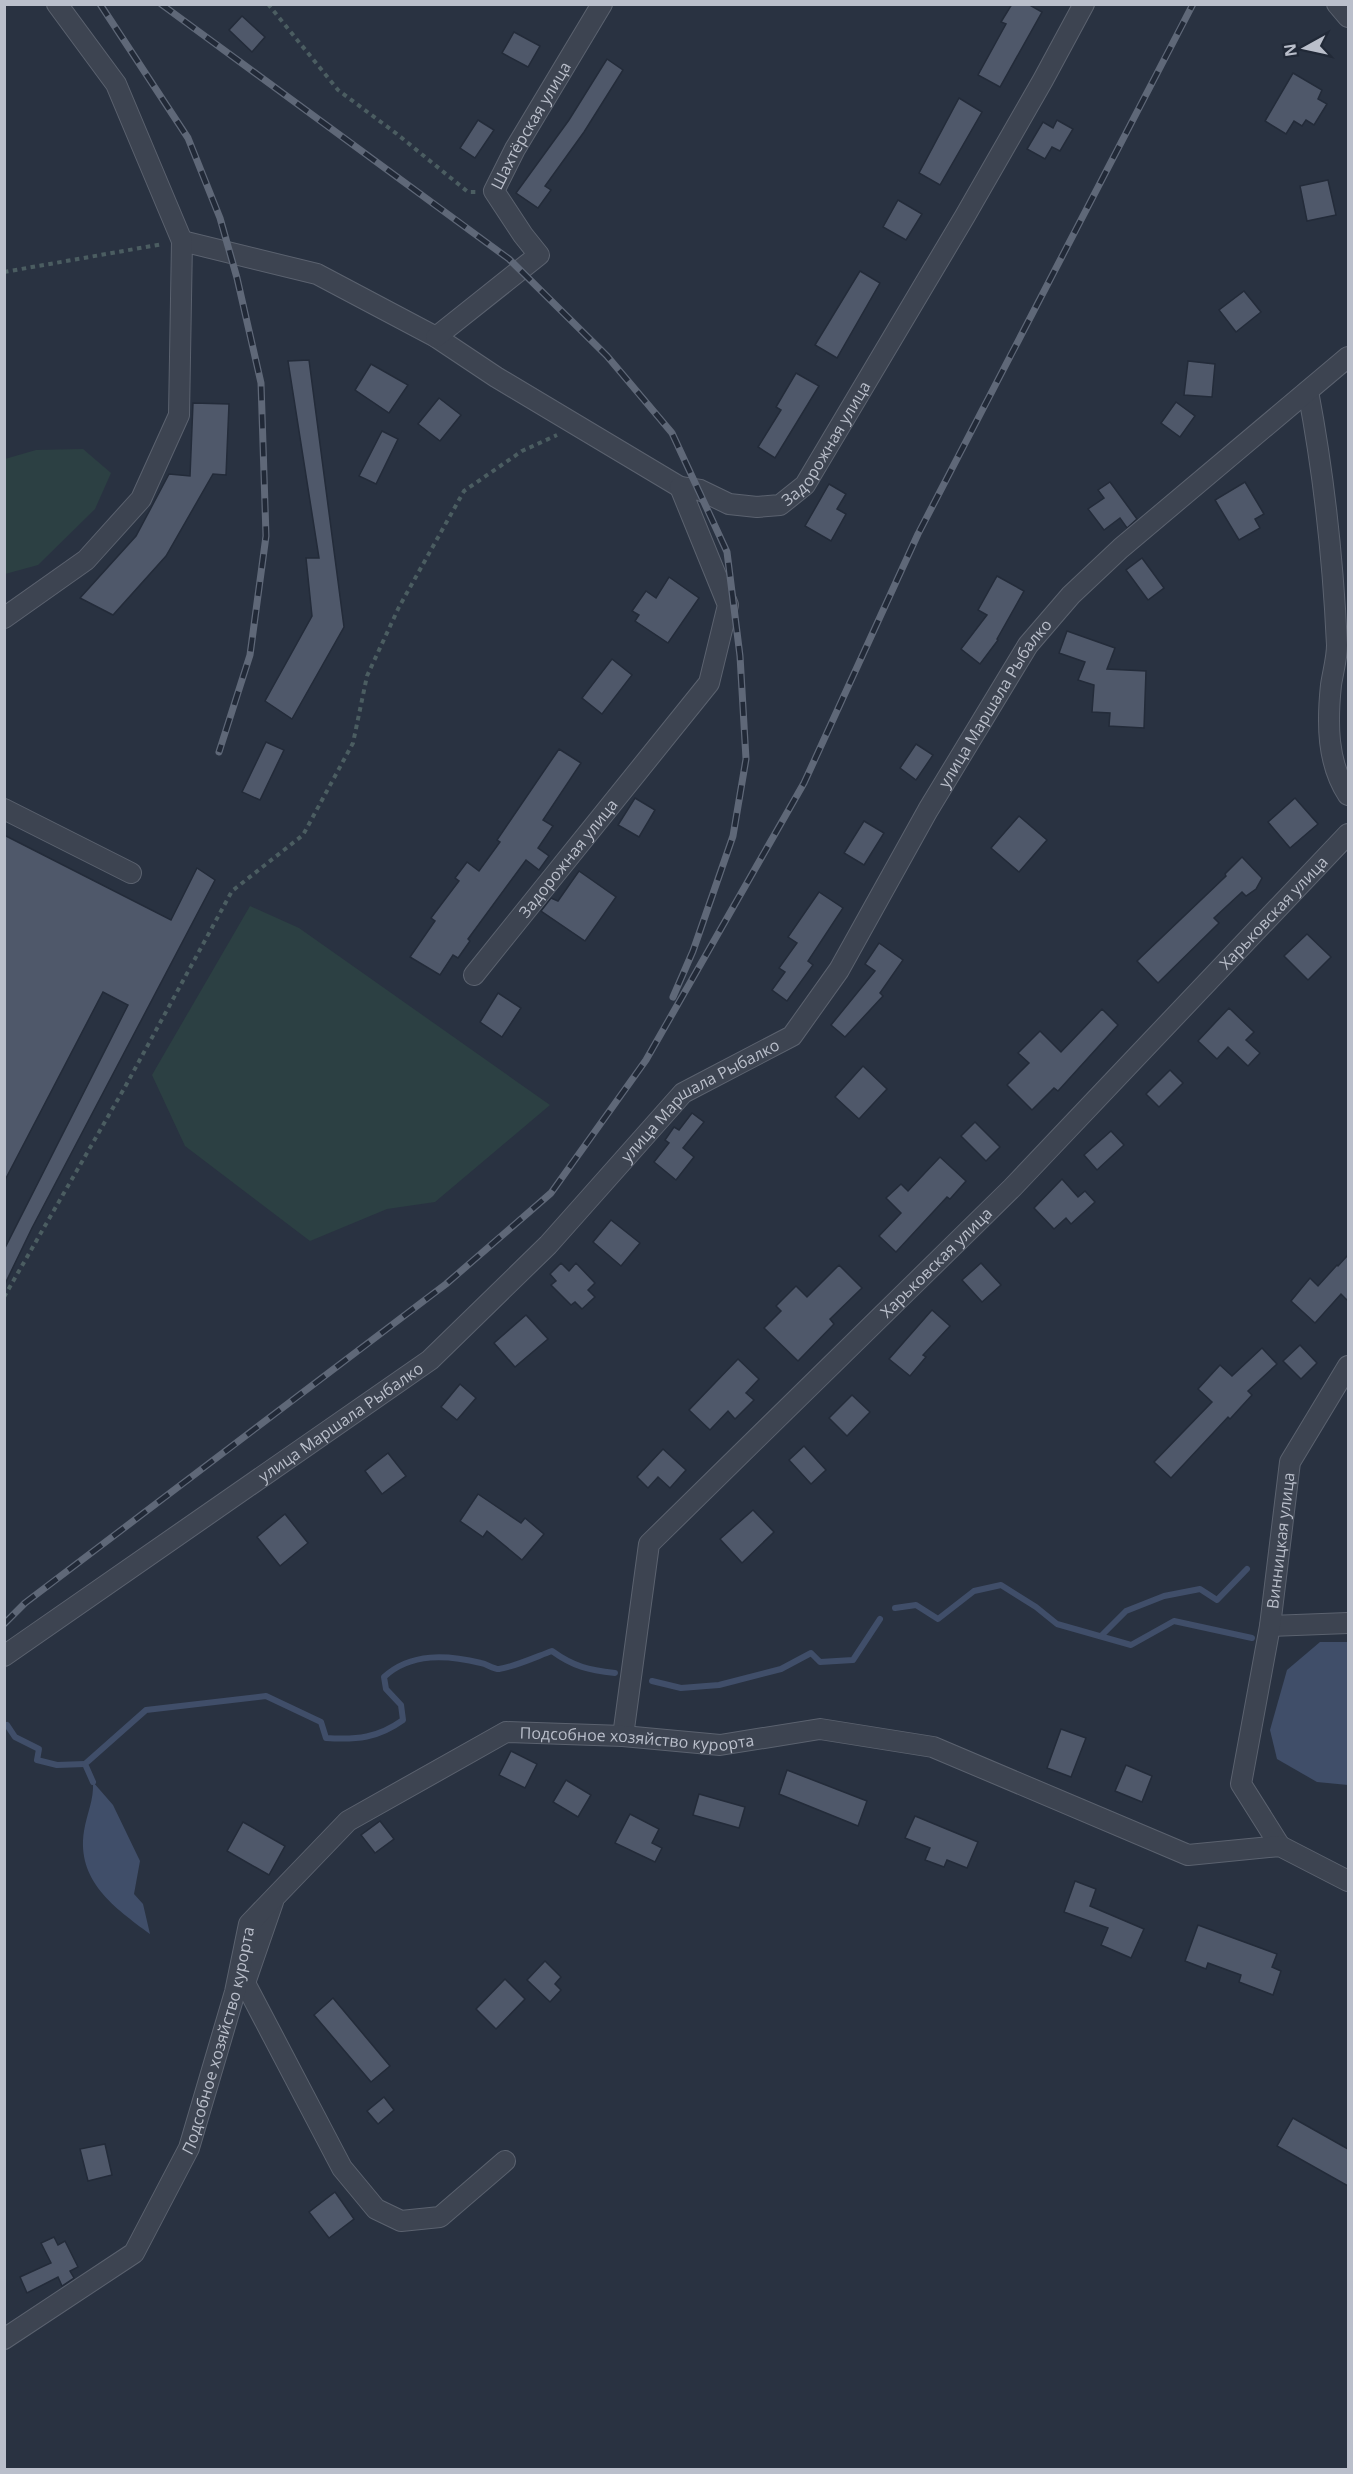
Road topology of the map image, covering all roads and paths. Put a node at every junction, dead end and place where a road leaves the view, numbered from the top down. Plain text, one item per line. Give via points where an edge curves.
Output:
1 (57, 4) edge
2 (268, 4) edge
3 (602, 4) edge
4 (1084, 4) edge
5 (1337, 4) edge
6 (1348, 17) edge
7 (494, 191) junction
8 (182, 241) junction
9 (4, 272) edge
10 (436, 337) junction
11 (1348, 357) edge
12 (1308, 391) junction
13 (578, 426) junction
14 (681, 487) junction
15 (4, 618) edge
16 (1343, 649) edge
17 (1348, 795) edge
18 (4, 809) edge
19 (1348, 834) edge
20 (131, 873) dead end
21 (474, 975) dead end
22 (4, 1296) edge
23 (1348, 1366) edge
24 (1343, 1620) edge
25 (1270, 1626) junction
26 (4, 1656) edge
27 (623, 1736) junction
28 (1280, 1846) junction
29 (1348, 1881) edge
30 (276, 1894) junction
31 (505, 2162) dead end
32 (4, 2338) edge

1 - 8 street via 116,84
2 - 7 path via 338,90 468,192
3 - 7 street, Шахтёрская улица
4 - 14 street, Задорожная улица via 970,207 805,485 780,505 757,507 729,504 700,490
5 - 6 street
7 - 10 street, Шахтёрская улица via 539,255
8 - 9 path
8 - 10 street via 318,274
8 - 15 street via 179,415 141,499 86,560
10 - 13 street
11 - 12 street, улица Маршала Рыбалко
12 - 16 street via 1320,454
12 - 26 street, улица Маршала Рыбалко via 1121,548 1071,595 1028,645 928,810 838,970 792,1036 683,1093 548,1245 430,1360
13 - 14 street
13 - 22 path via 522,451 464,491 394,617 367,676 353,743 303,835 232,891
14 - 21 street, Задорожная улица via 728,605 709,683
16 - 17 street via 1331,687 1328,736 1340,783
18 - 20 street
19 - 27 street, Харьковская улица via 1012,1188 649,1544
23 - 25 street, Винницкая улица via 1290,1462
24 - 25 street
25 - 28 street, Винницкая улица via 1241,1784
27 - 28 street, Подсобное хозяйство курорта via 720,1745 820,1729 933,1747 1188,1855
27 - 30 street, Подсобное хозяйство курорта via 506,1732 348,1821
28 - 29 street
30 - 31 street via 245,1983 342,2168 376,2209 401,2221 441,2217
30 - 32 street, Подсобное хозяйство курорта via 249,1924 235,1992 189,2148 134,2253

